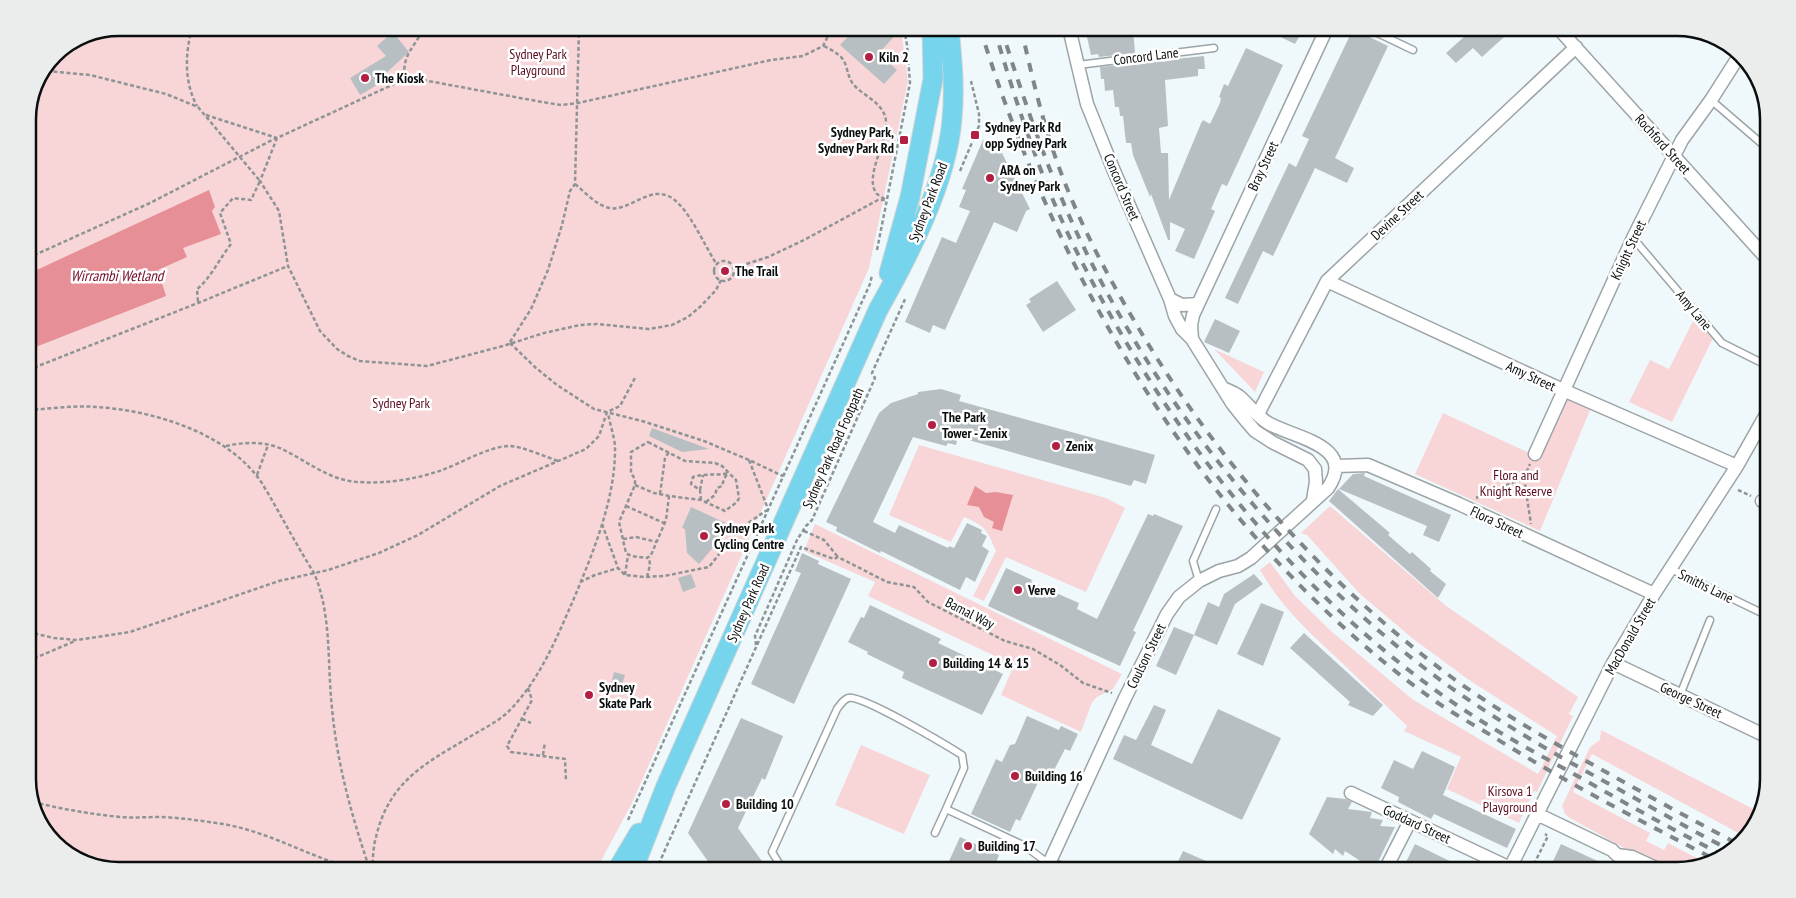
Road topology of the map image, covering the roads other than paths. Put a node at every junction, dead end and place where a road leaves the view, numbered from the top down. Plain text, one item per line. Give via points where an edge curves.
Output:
1 (920, 36) edge
2 (932, 36) edge
3 (950, 36) edge
4 (1071, 36) edge
5 (1323, 36) edge
6 (1384, 36) edge
7 (1566, 36) edge
8 (1576, 47) junction
9 (1214, 48) dead end
10 (1413, 50) dead end
11 (1736, 61) edge
12 (1078, 66) junction
13 (1711, 100) junction
14 (927, 110) junction
15 (1760, 142) edge
16 (1674, 156) junction
17 (1633, 238) junction
18 (1760, 251) edge
19 (1327, 281) junction
20 (1170, 299) junction
21 (1198, 304) junction
22 (878, 310) junction
23 (1192, 340) junction
24 (1760, 362) edge
25 (1223, 388) junction
26 (1563, 390) junction
27 (1258, 414) junction
28 (1760, 425) edge
29 (1535, 454) road end
30 (1336, 466) junction
31 (1737, 466) junction
32 (1314, 500) junction
33 (1216, 509) dead end
34 (1671, 569) junction
35 (1198, 580) junction
36 (1654, 594) junction
37 (1760, 612) edge
38 (1710, 620) dead end
39 (1613, 663) junction
40 (1680, 695) junction
41 (1760, 733) edge
42 (666, 786) junction
43 (1351, 793) dead end
44 (946, 809) junction
45 (1534, 820) junction
46 (1410, 821) junction
47 (935, 833) dead end
48 (621, 862) edge
49 (636, 862) edge
50 (778, 862) edge
51 (1042, 862) edge
52 (1049, 862) edge
53 (1389, 862) edge
54 (1495, 862) edge
55 (1513, 862) edge
56 (1643, 862) edge

1 - 14 main road, Sydney Park Road
2 - 14 main road, Sydney Park Road via 933,79
3 - 22 main road, Sydney Park Road via 954,98 942,173 900,271
4 - 12 street, Concord Street
5 - 21 street, Bray Street
6 - 10 lane
7 - 8 street, Rochford Street
8 - 16 street, Rochford Street
8 - 19 street, Devine Street
9 - 12 lane, Concord Lane
11 - 13 street, Knight Street
12 - 20 street, Concord Street via 1091,112 1114,171
13 - 15 lane
13 - 16 street, Knight Street
14 - 22 main road, Sydney Park Road via 910,198
16 - 17 street, Knight Street
16 - 18 street, Rochford Street
17 - 24 lane, Amy Lane via 1722,343
17 - 26 street, Knight Street
19 - 26 street, Amy Street
19 - 27 street, Devine Street
20 - 21 street via 1182,305
20 - 23 street, Concord Street via 1175,316
21 - 23 street, Bray Street via 1192,320
22 - 42 main road, Sydney Park Road
23 - 25 street
25 - 27 street via 1238,395
25 - 32 street via 1255,431 1311,463 1316,475
26 - 29 street, Knight Street
26 - 31 street, Amy Street
27 - 30 street via 1269,423 1323,448
28 - 31 street, MacDonald Street
30 - 32 street, Coulson Street via 1334,480
30 - 36 street, Flora Street via 1368,465
31 - 34 street, MacDonald Street
32 - 35 street, Coulson Street via 1245,563
33 - 35 lane via 1194,561
34 - 36 street, MacDonald Street
34 - 37 lane, Smiths Lane
35 - 52 street, Coulson Street via 1178,597 1166,614
36 - 39 street, MacDonald Street
38 - 40 lane
39 - 40 street, George Street
39 - 45 street, MacDonald Street
40 - 41 street, George Street
42 - 48 main road, Sydney Park Road
42 - 49 main road, Sydney Park Road
43 - 46 street, Goddard Street
44 - 47 lane
44 - 50 lane via 964,768 962,755 877,707 848,698 837,709 772,852
44 - 51 lane via 1025,846
45 - 55 street, MacDonald Street
45 - 56 street via 1612,850 1617,855
46 - 53 street
46 - 54 street, Goddard Street

